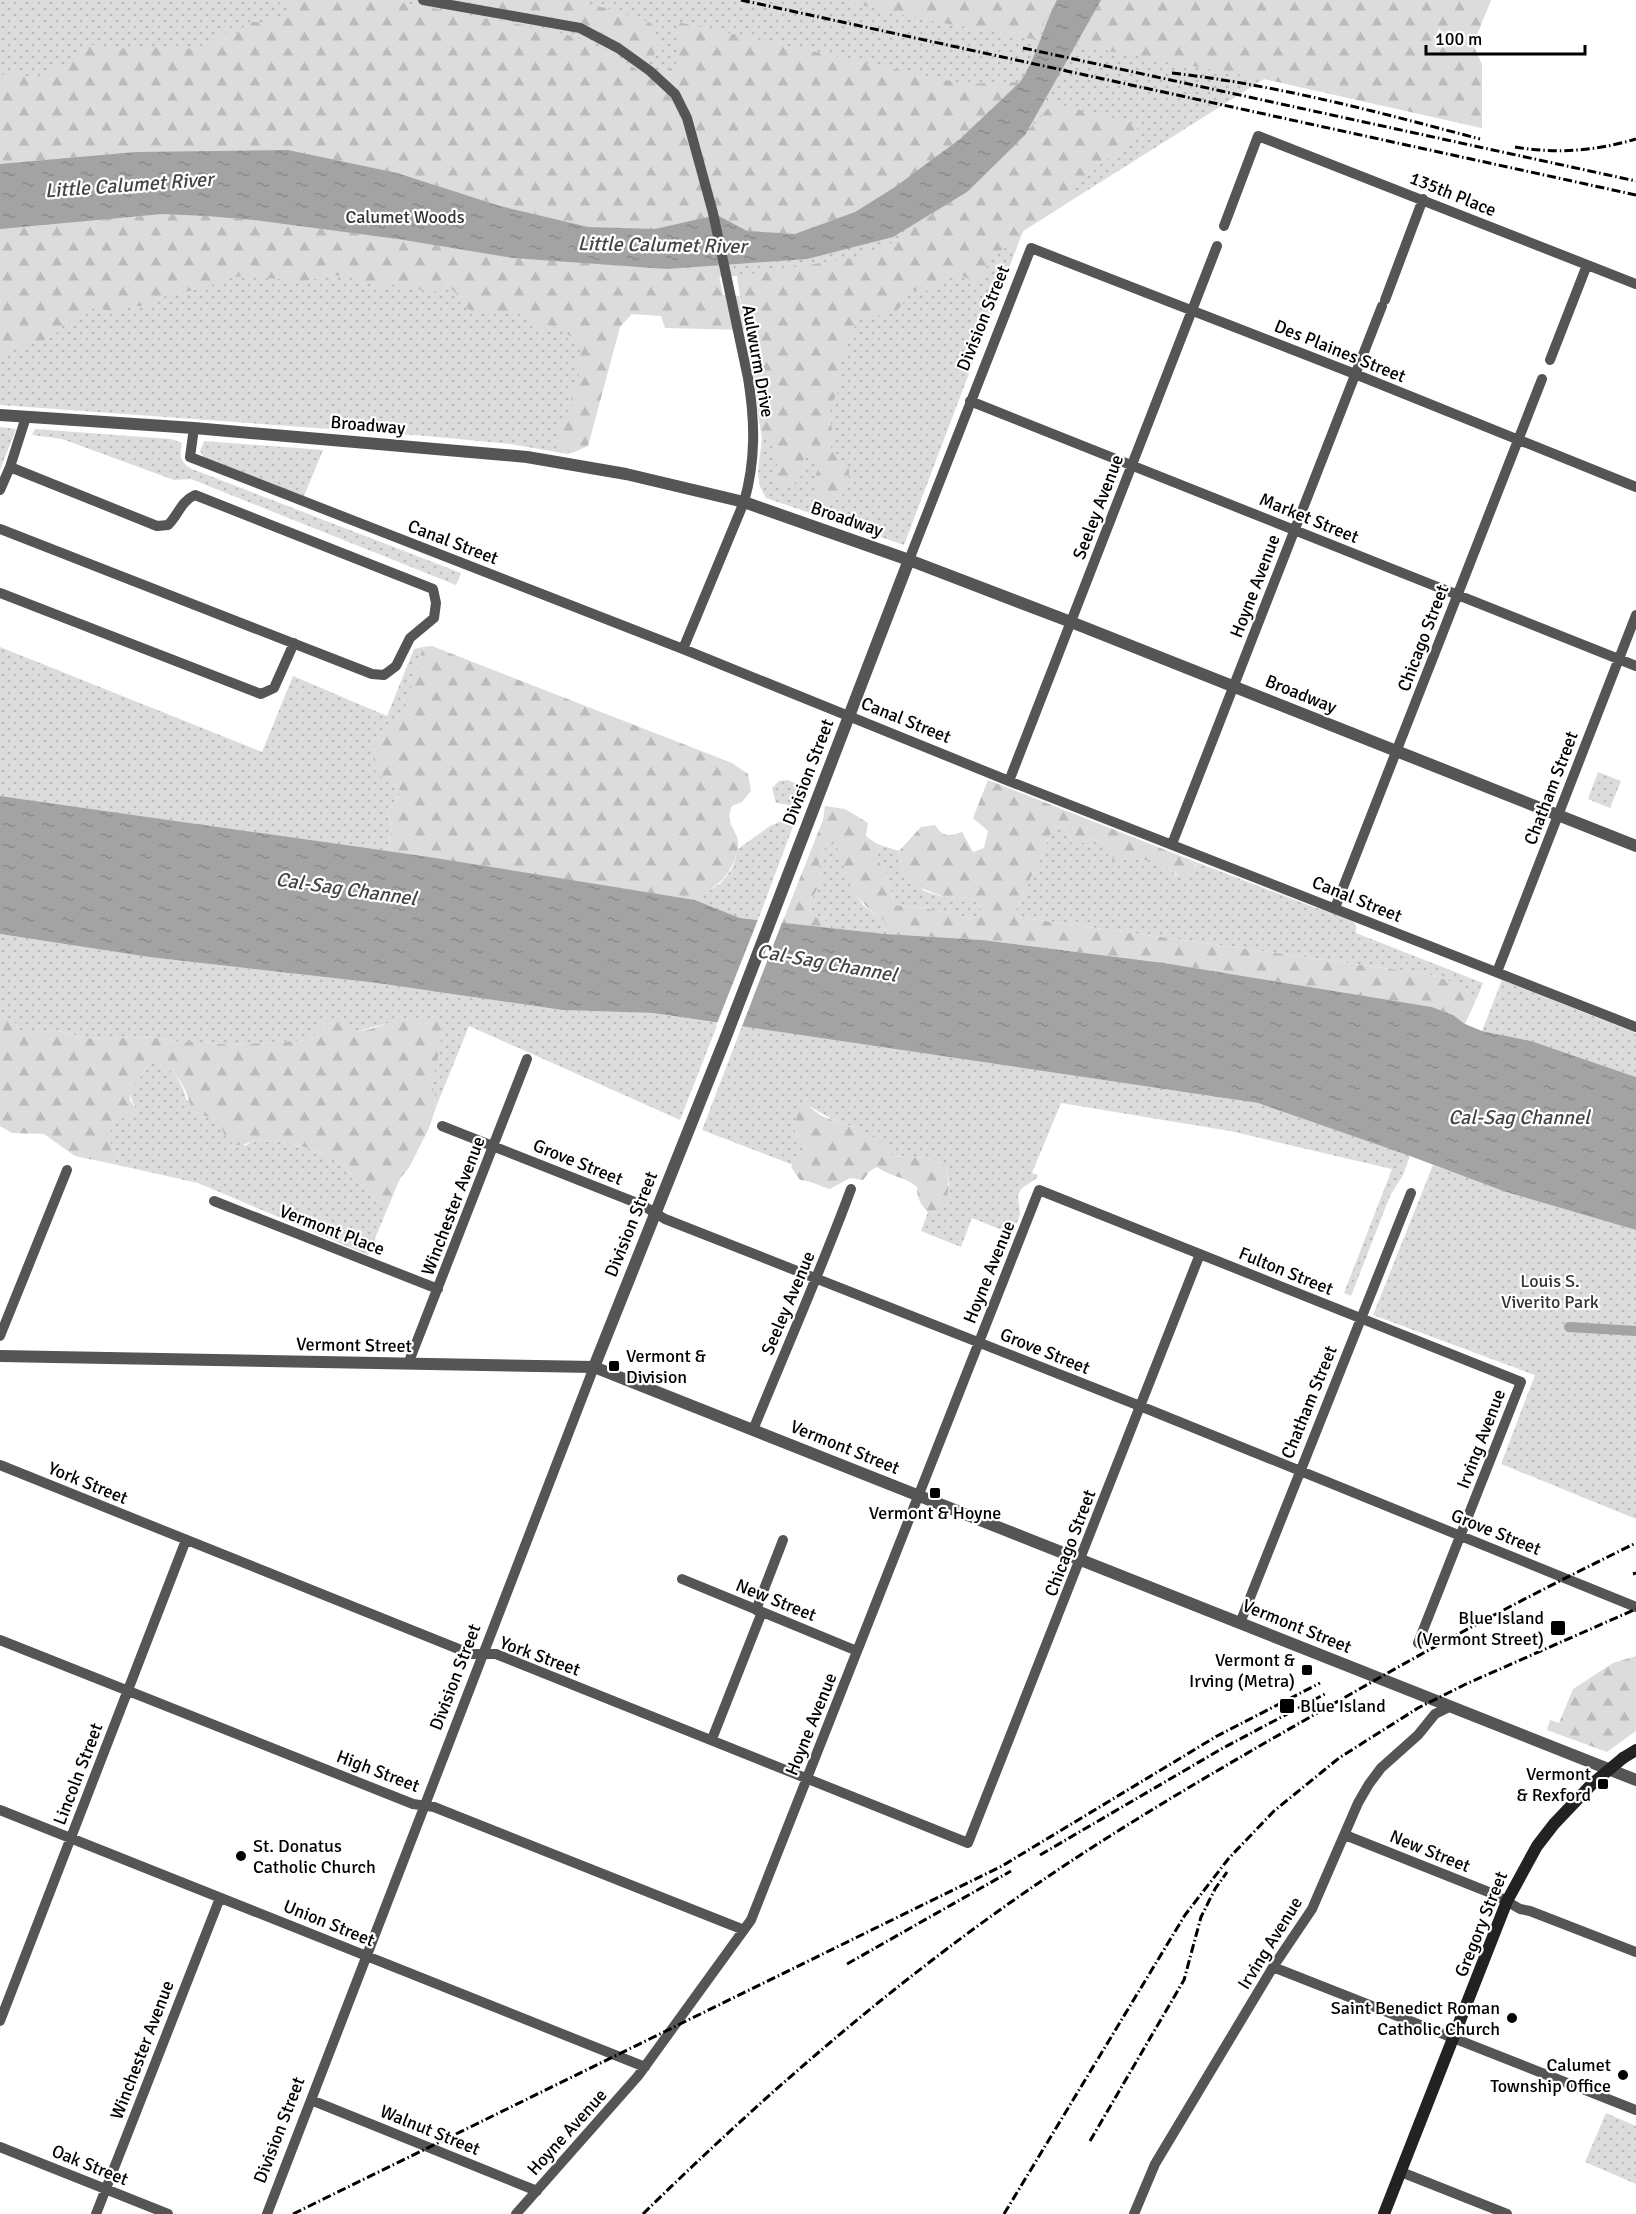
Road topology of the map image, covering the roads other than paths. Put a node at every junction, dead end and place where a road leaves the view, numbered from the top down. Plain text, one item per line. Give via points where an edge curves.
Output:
1 (423, 0) edge
2 (1423, 199) junction
3 (1224, 226) dead end
4 (1218, 246) dead end
5 (1030, 248) joint
6 (1587, 265) junction
7 (1636, 284) edge
8 (1192, 311) junction
9 (1550, 360) dead end
10 (1355, 374) junction
11 (1542, 379) dead end
12 (970, 401) junction
13 (0, 415) edge
14 (26, 417) junction
15 (194, 428) junction
16 (1518, 440) junction
17 (10, 467) junction
18 (1132, 467) junction
19 (1636, 487) edge
20 (0, 490) edge
21 (744, 502) junction
22 (0, 529) edge
23 (1295, 529) junction
24 (909, 560) junction
25 (0, 593) edge
26 (1456, 595) junction
27 (1636, 615) edge
28 (1071, 622) junction
29 (294, 643) junction
30 (683, 649) junction
31 (1619, 659) junction
32 (1636, 666) edge
33 (1233, 686) junction
34 (850, 715) junction
35 (1397, 752) junction
36 (1009, 781) junction
37 (1558, 815) junction
38 (1172, 844) junction
39 (1636, 846) edge
40 (1335, 908) junction
41 (1497, 972) junction
42 (1636, 1027) edge
43 (527, 1059) dead end
44 (442, 1126) dead end
45 (494, 1146) junction
46 (67, 1170) dead end
47 (851, 1189) dead end
48 (1039, 1190) joint
49 (1411, 1193) dead end
50 (214, 1202) dead end
51 (655, 1213) junction
52 (1200, 1254) junction
53 (816, 1278) junction
54 (438, 1289) junction
55 (1360, 1318) junction
56 (0, 1336) edge
57 (979, 1342) junction
58 (0, 1356) edge
59 (408, 1364) junction
60 (594, 1367) junction
61 (1521, 1382) joint
62 (1140, 1406) junction
63 (753, 1430) junction
64 (0, 1465) edge
65 (1299, 1471) junction
66 (919, 1495) junction
67 (1461, 1536) junction
68 (186, 1540) junction
69 (783, 1540) dead end
70 (1081, 1560) junction
71 (682, 1579) dead end
72 (1636, 1607) edge
73 (759, 1611) junction
74 (1240, 1623) junction
75 (0, 1640) edge
76 (1418, 1643) dead end
77 (857, 1651) junction
78 (483, 1654) junction
79 (128, 1691) junction
80 (1451, 1706) junction
81 (712, 1739) junction
82 (1636, 1750) edge
83 (807, 1777) junction
84 (1636, 1780) edge
85 (424, 1806) junction
86 (0, 1810) edge
87 (1346, 1835) junction
88 (70, 1838) junction
89 (968, 1843) joint
90 (220, 1898) junction
91 (1507, 1901) junction
92 (744, 1930) junction
93 (1636, 1952) edge
94 (366, 1956) junction
95 (1273, 1967) junction
96 (0, 2021) edge
97 (1455, 2038) junction
98 (645, 2067) junction
99 (310, 2100) junction
100 (1636, 2110) edge
101 (0, 2147) edge
102 (1401, 2172) junction
103 (105, 2189) junction
104 (537, 2191) junction
105 (96, 2214) edge
106 (168, 2214) edge
107 (267, 2214) edge
108 (516, 2214) edge
109 (1134, 2214) edge
110 (1384, 2214) edge
111 (1507, 2214) edge

1 - 21 street, Aulwurm Drive via 579,28 618,48 675,94 687,118 713,213 752,405 754,450
2 - 3 street, 135th Place via 1258,136
2 - 6 street, 135th Place
2 - 10 street, Hoyne Avenue
4 - 8 street, Seeley Avenue
5 - 8 street, Des Plaines Street
5 - 12 street, Division Street
6 - 7 street, 135th Place
6 - 9 street
8 - 10 street, Des Plaines Street
8 - 18 street, Seeley Avenue
10 - 16 street, Des Plaines Street
10 - 23 street, Hoyne Avenue
11 - 16 street, Chicago Street
12 - 18 street, Market Street
12 - 24 street, Division Street
13 - 14 street, Broadway
14 - 15 street, Broadway
14 - 17 street
15 - 21 street, Broadway via 527,457 626,474
15 - 30 street, Canal Street via 190,457
16 - 19 street, Des Plaines Street
16 - 26 street, Chicago Street
17 - 20 street
17 - 29 street via 157,526 168,525 186,499 195,495 433,590 434,618 410,638 396,666 384,675 372,674
18 - 23 street, Market Street
18 - 28 street, Seeley Avenue
21 - 24 street, Broadway
21 - 30 street, Aulwurm Drive
22 - 29 street
23 - 26 street, Market Street
23 - 33 street, Hoyne Avenue
24 - 28 street, Broadway
24 - 34 street, Division Street
25 - 29 street via 261,694 274,688
26 - 31 street, Market Street
26 - 35 street, Chicago Street
27 - 31 street, Chatham Street
28 - 33 street, Broadway
28 - 36 street, Seeley Avenue
30 - 34 street, Canal Street
31 - 32 street, Market Street
31 - 37 street, Chatham Street
33 - 35 street, Broadway
33 - 38 street, Hoyne Avenue
34 - 36 street, Canal Street
34 - 51 street, Division Street
35 - 37 street, Broadway
35 - 40 street, Chicago Street
36 - 38 street, Canal Street
37 - 39 street, Broadway
37 - 41 street, Chatham Street
38 - 40 street, Canal Street
40 - 41 street, Canal Street
41 - 42 street, Canal Street
43 - 45 street, Winchester Avenue
44 - 45 street, Grove Street
45 - 51 street, Grove Street
45 - 54 street, Winchester Avenue
46 - 56 street
47 - 53 street, Seeley Avenue
48 - 52 street, Fulton Street
48 - 57 street, Hoyne Avenue
49 - 55 street, Chatham Street
50 - 54 street, Vermont Place
51 - 53 street, Grove Street
51 - 60 street, Division Street
52 - 55 street, Fulton Street
52 - 62 street, Chicago Street
53 - 57 street, Grove Street
53 - 63 street, Seeley Avenue
54 - 59 street, Winchester Avenue
55 - 61 street, Fulton Street
55 - 65 street, Chatham Street
57 - 62 street, Grove Street
57 - 66 street, Hoyne Avenue
58 - 59 street, Vermont Street
59 - 60 street, Vermont Street
60 - 63 street, Vermont Street
60 - 78 street, Division Street
61 - 67 street, Irving Avenue
62 - 65 street, Grove Street
62 - 70 street, Chicago Street
63 - 66 street, Vermont Street
64 - 68 street, York Street
65 - 67 street, Grove Street
65 - 74 street, Chatham Street
66 - 70 street, Vermont Street
66 - 77 street, Hoyne Avenue
67 - 72 street, Grove Street
67 - 76 street, Irving Avenue
68 - 78 street, York Street via 471,1654
68 - 79 street, Lincoln Street
69 - 73 street
70 - 74 street, Vermont Street
70 - 89 street, Chicago Street
71 - 73 street, New Street
73 - 77 street, New Street
73 - 81 street
74 - 80 street, Vermont Street
75 - 79 street, High Street
77 - 83 street, Hoyne Avenue
78 - 81 street, York Street via 496,1654
78 - 85 street, Division Street
79 - 85 street, High Street
79 - 88 street, Lincoln Street
80 - 84 street, Vermont Street
80 - 87 street, Irving Avenue via 1435,1714 1381,1768 1358,1803
81 - 83 street, York Street
82 - 91 main road, Gregory Street, bridge via 1593,1783 1554,1824 1537,1846
83 - 89 street, York Street
83 - 92 street, Hoyne Avenue
85 - 92 street, High Street
85 - 94 street, Division Street
86 - 88 street, Union Street
87 - 91 street, New Street
87 - 95 street, Irving Avenue via 1312,1910
88 - 90 street, Union Street
88 - 96 street, Lincoln Street
90 - 94 street, Union Street
90 - 103 street, Winchester Avenue
91 - 93 street, New Street
91 - 97 main road, Gregory Street
92 - 98 street, Hoyne Avenue
94 - 98 street, Union Street
94 - 99 street, Division Street
95 - 97 street
95 - 109 street, Irving Avenue via 1155,2164
97 - 100 street
97 - 102 main road, Gregory Street
98 - 104 street, Hoyne Avenue
99 - 104 street, Walnut Street
99 - 107 street, Division Street
101 - 103 street, Oak Street
102 - 110 main road, Gregory Street
102 - 111 street
103 - 105 street, Winchester Avenue
103 - 106 street, Oak Street
104 - 108 street, Hoyne Avenue

